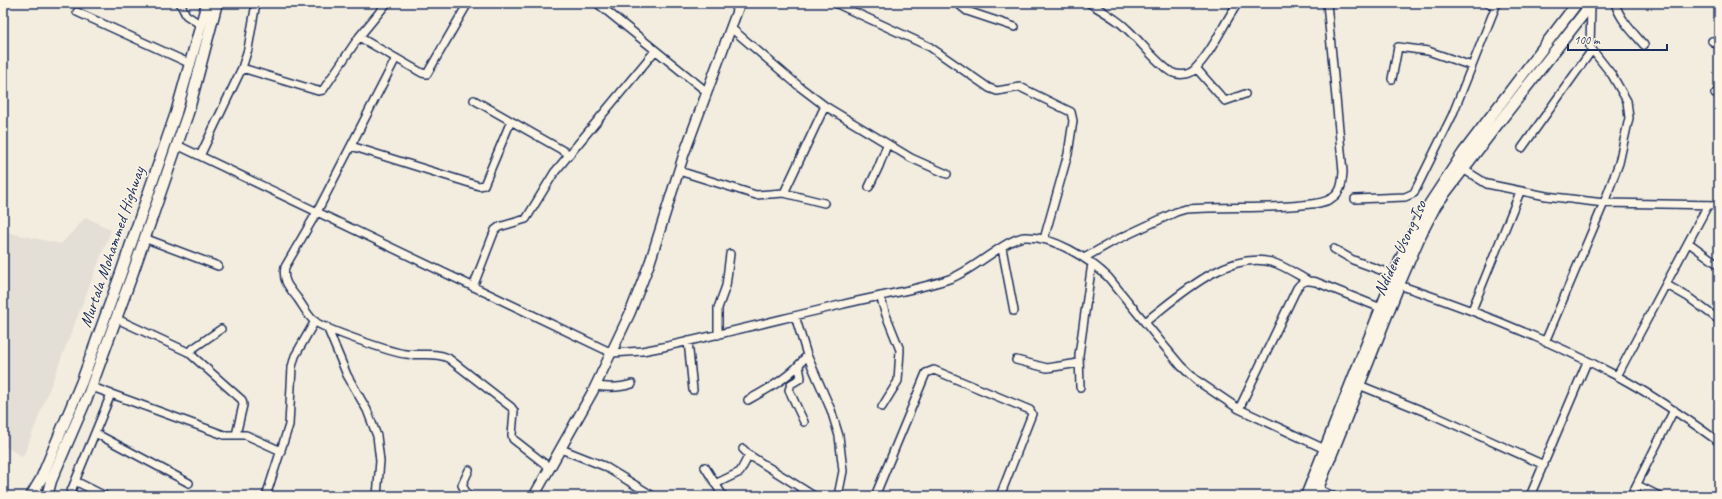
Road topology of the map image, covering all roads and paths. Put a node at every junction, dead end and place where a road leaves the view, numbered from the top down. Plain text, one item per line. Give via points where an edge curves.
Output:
1 (180, 3) edge
2 (207, 3) edge
3 (217, 3) edge
4 (256, 3) edge
5 (387, 3) edge
6 (468, 3) edge
7 (597, 3) edge
8 (740, 3) edge
9 (835, 3) edge
10 (957, 3) edge
11 (1089, 3) edge
12 (1238, 3) edge
13 (1327, 3) edge
14 (1488, 3) edge
15 (1576, 3) edge
16 (1615, 3) edge
17 (1497, 4) edge
18 (1592, 4) edge
19 (77, 12) dead end
20 (201, 25) junction
21 (1015, 27) dead end
22 (731, 28) junction
23 (359, 37) junction
24 (1712, 41) dead end
25 (1644, 45) dead end
26 (1719, 46) edge
27 (1592, 50) junction
28 (655, 51) junction
29 (396, 58) junction
30 (191, 64) junction
31 (1472, 66) junction
32 (242, 68) junction
33 (1196, 68) junction
34 (1392, 79) dead end
35 (707, 92) junction
36 (1245, 94) dead end
37 (474, 100) dead end
38 (825, 106) junction
39 (511, 121) junction
40 (177, 145) junction
41 (887, 145) junction
42 (351, 146) junction
43 (1522, 148) dead end
44 (569, 154) junction
45 (200, 156) junction
46 (1463, 169) junction
47 (679, 171) junction
48 (947, 174) dead end
49 (869, 187) dead end
50 (1520, 192) junction
51 (784, 193) junction
52 (1355, 199) dead end
53 (824, 203) dead end
54 (1604, 203) junction
55 (1708, 205) junction
56 (1719, 205) edge
57 (317, 212) junction
58 (144, 238) junction
59 (1044, 239) junction
60 (1689, 243) junction
61 (1002, 248) junction
62 (1334, 249) dead end
63 (730, 254) dead end
64 (1084, 258) junction
65 (1092, 263) junction
66 (1719, 265) edge
67 (218, 266) dead end
68 (1394, 275) junction
69 (1307, 280) junction
70 (1399, 285) junction
71 (1667, 286) junction
72 (473, 287) junction
73 (880, 296) junction
74 (1381, 308) junction
75 (1472, 310) junction
76 (1014, 311) dead end
77 (794, 316) junction
78 (117, 319) junction
79 (1719, 320) edge
80 (315, 321) junction
81 (1145, 322) junction
82 (327, 327) junction
83 (221, 329) dead end
84 (718, 334) junction
85 (688, 341) junction
86 (1545, 342) junction
87 (188, 352) junction
88 (612, 353) junction
89 (807, 355) junction
90 (1016, 360) dead end
91 (1587, 362) junction
92 (1079, 363) junction
93 (799, 366) junction
94 (1617, 376) junction
95 (632, 384) dead end
96 (1359, 385) junction
97 (596, 386) junction
98 (92, 387) junction
99 (1080, 387) dead end
100 (693, 390) dead end
101 (110, 394) junction
102 (748, 400) dead end
103 (882, 407) dead end
104 (1239, 408) junction
105 (1674, 410) junction
106 (804, 422) dead end
107 (95, 433) junction
108 (236, 435) junction
109 (1719, 442) edge
110 (561, 449) junction
111 (743, 449) dead end
112 (281, 451) junction
113 (1329, 451) junction
114 (749, 455) junction
115 (1544, 465) junction
116 (705, 467) dead end
117 (550, 468) junction
118 (469, 470) dead end
119 (75, 481) junction
120 (189, 484) dead end
121 (715, 484) junction
122 (1637, 485) junction
123 (1316, 493) edge
124 (31, 496) edge
125 (47, 496) edge
126 (69, 496) edge
127 (105, 496) edge
128 (266, 496) edge
129 (377, 496) edge
130 (468, 496) edge
131 (534, 496) edge
132 (653, 496) edge
133 (723, 496) edge
134 (814, 496) edge
135 (838, 496) edge
136 (875, 496) edge
137 (1000, 496) edge
138 (1306, 496) edge
139 (1333, 496) edge
140 (1530, 496) edge
141 (1631, 496) edge
142 (1659, 496) edge

1 - 20 street via 186,15
2 - 20 highway, Murtala Mohammed Highway
3 - 40 highway, Murtala Mohammed Highway
4 - 32 street
5 - 23 street
6 - 29 street via 426,74
7 - 28 street
8 - 22 main road
9 - 59 street via 930,47 989,88 997,91 1020,87 1071,112 1073,121 1068,154
10 - 21 street via 967,11
11 - 33 street via 1126,27 1172,73 1187,74
12 - 33 street
13 - 64 street via 1343,172 1339,192 1332,199 1319,203 1186,209 1114,241
14 - 17 street
15 - 68 highway, Ndidem Usong Iso via 1464,152 1429,203 1410,236
16 - 25 street via 1624,21
17 - 31 street
18 - 27 street via 1589,44
18 - 46 highway, Ndidem Usong Iso
19 - 30 street
20 - 30 highway, Murtala Mohammed Highway
22 - 35 main road
22 - 38 street
23 - 29 street
23 - 32 street via 323,90 318,91
24 - 26 street
27 - 43 street
27 - 54 street via 1612,75 1627,101 1629,110 1619,163
28 - 35 street
28 - 44 street
29 - 42 street
30 - 124 highway, Murtala Mohammed Highway via 124,266 82,381 41,479
31 - 34 street via 1428,51 1398,47
31 - 52 street via 1452,116 1414,193 1405,197
32 - 45 street
33 - 36 street via 1225,101
35 - 47 main road
37 - 39 street
38 - 41 street
38 - 51 street
39 - 42 street via 484,185 480,186
39 - 44 street
40 - 45 street
40 - 58 highway, Murtala Mohammed Highway
41 - 48 street
41 - 49 street
42 - 57 street
44 - 72 street via 554,173 526,219 495,230
45 - 57 street
46 - 50 street via 1482,182
46 - 70 highway, Ndidem Usong Iso via 1430,217
47 - 51 street via 752,194
47 - 88 main road via 650,262
50 - 54 street
50 - 75 street
51 - 53 street
54 - 55 street
54 - 86 street
55 - 56 street
55 - 60 street
57 - 72 street
57 - 80 street via 283,276 286,284
58 - 67 street
58 - 78 highway, Murtala Mohammed Highway
59 - 61 street via 1022,237
59 - 64 street
60 - 66 street
60 - 71 street
61 - 73 street via 950,279
61 - 76 street
62 - 68 street via 1353,260
63 - 84 street via 727,282 718,308
64 - 65 street
65 - 81 street via 1108,277
65 - 92 street
68 - 74 highway, Ndidem Usong Iso
69 - 74 street
69 - 81 street via 1273,262 1252,259 1232,264 1217,270
69 - 104 street via 1297,288
70 - 75 street
70 - 96 highway, Ndidem Usong Iso
71 - 79 street via 1688,297
71 - 94 street
72 - 88 street
73 - 77 street
73 - 103 street via 900,350 898,381
74 - 113 highway, Ndidem Usong Iso
75 - 86 street
77 - 84 street
77 - 89 street
78 - 87 street
78 - 98 highway, Murtala Mohammed Highway
80 - 82 street
80 - 112 street via 292,366 289,425
81 - 104 street via 1189,374
82 - 117 street via 399,353 437,354 448,358 511,407 514,411 513,439
82 - 129 street via 377,436 380,461
83 - 87 street
84 - 85 street
85 - 88 street via 642,351
85 - 100 street
86 - 91 street
87 - 108 street via 242,400
88 - 97 main road
89 - 93 street
89 - 135 street via 838,436 843,471
90 - 92 street via 1047,368
91 - 94 street
91 - 115 street
92 - 99 street
93 - 102 street via 775,385
93 - 106 street via 802,378 791,384 789,390
94 - 105 street
95 - 97 street via 608,388
96 - 113 highway, Ndidem Usong Iso
96 - 115 street
97 - 110 main road
98 - 101 street
98 - 125 highway, Murtala Mohammed Highway via 51,481
101 - 107 street
101 - 108 street via 224,435
104 - 113 street
105 - 109 street
105 - 122 street
107 - 119 street
107 - 120 street
108 - 112 street via 256,438
110 - 117 main road
110 - 132 street via 604,466
111 - 114 street
112 - 128 street
113 - 123 highway, Ndidem Usong Iso
113 - 138 highway, Ndidem Usong Iso
114 - 121 street via 740,472
114 - 134 street
115 - 140 street
116 - 121 street
117 - 131 main road
118 - 130 street via 462,485
119 - 126 street
119 - 127 street
121 - 133 street
122 - 141 street
122 - 142 street
123 - 139 street
136 - 137 street via 926,373 934,370 1030,410 1032,414

